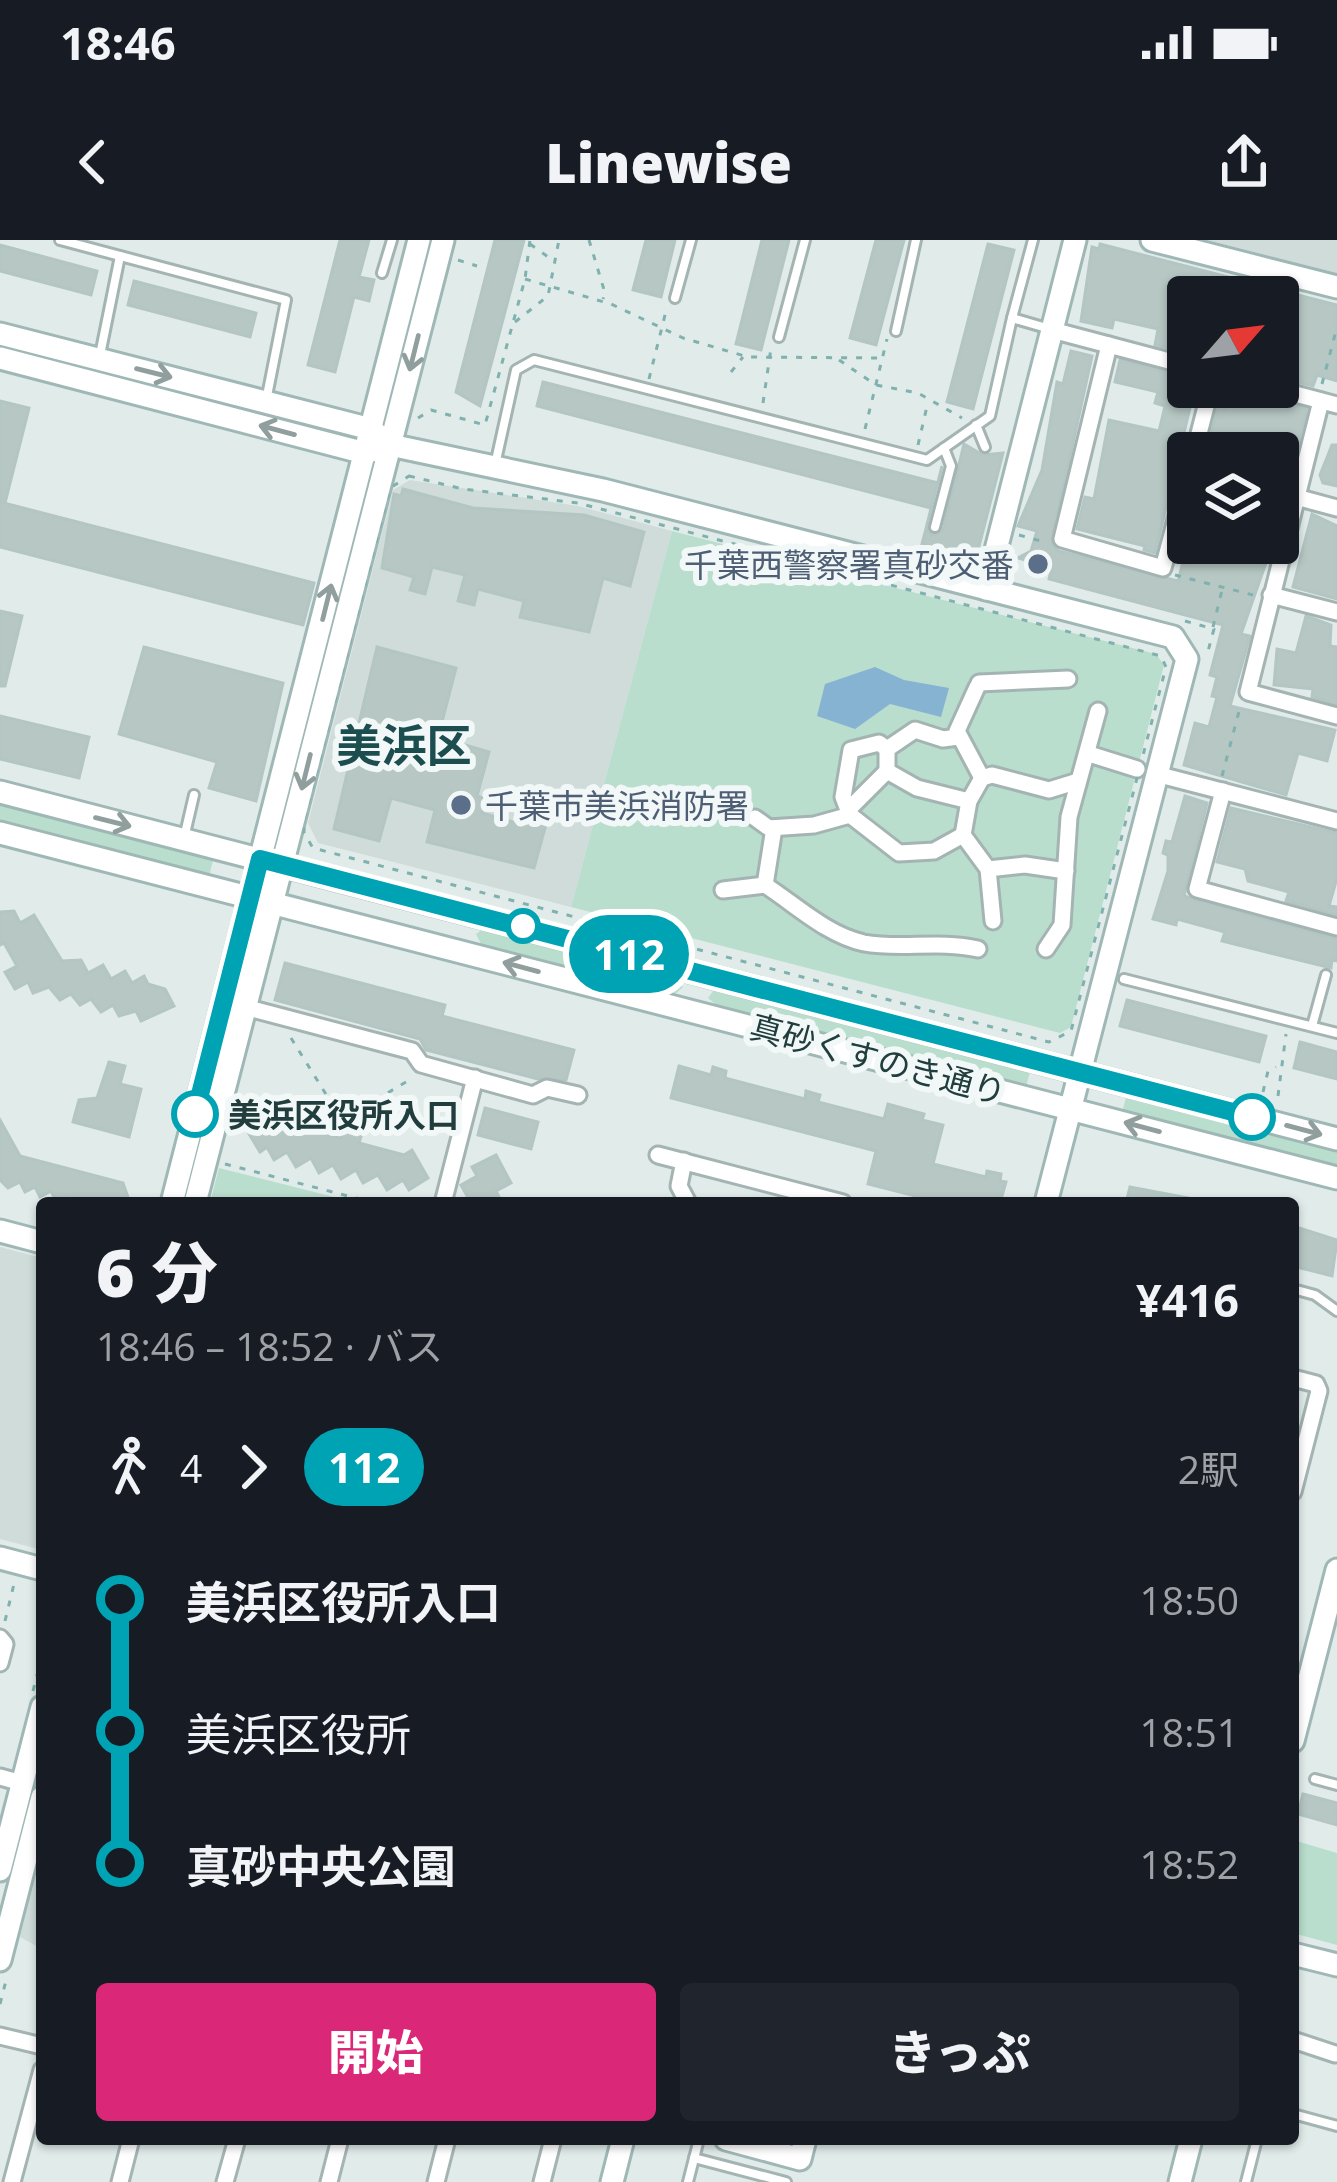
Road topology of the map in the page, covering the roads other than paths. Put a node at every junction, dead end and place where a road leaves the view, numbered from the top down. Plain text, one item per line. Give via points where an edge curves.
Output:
1 (60, 240) edge
2 (392, 240) edge
3 (419, 240) edge
4 (691, 240) edge
5 (805, 240) edge
6 (916, 240) edge
7 (1034, 240) edge
8 (1075, 240) edge
9 (1152, 240) edge
10 (447, 249) edge
11 (120, 256) junction
12 (382, 273) dead end
13 (1337, 287) edge
14 (676, 298) road end
15 (1012, 318) junction
16 (1052, 330) junction
17 (892, 333) road end
18 (0, 334) edge
19 (779, 337) road end
20 (1108, 346) junction
21 (0, 358) edge
22 (100, 359) junction
23 (1167, 361) edge
24 (266, 402) junction
25 (1325, 402) edge
26 (972, 428) junction
27 (371, 429) junction
28 (390, 445) junction
29 (985, 447) dead end
30 (944, 448) junction
31 (365, 453) junction
32 (494, 468) junction
33 (1299, 487) edge
34 (1299, 498) edge
35 (1337, 508) edge
36 (935, 527) dead end
37 (1167, 553) edge
38 (1279, 564) edge
39 (986, 589) junction
40 (1270, 597) junction
41 (1337, 612) edge
42 (1068, 680) dead end
43 (1098, 711) dead end
44 (1337, 716) edge
45 (958, 737) junction
46 (887, 749) junction
47 (1089, 754) junction
48 (887, 771) junction
49 (1147, 772) junction
50 (982, 778) junction
51 (1075, 782) junction
52 (1223, 791) junction
53 (0, 793) edge
54 (194, 795) dead end
55 (969, 801) junction
56 (850, 812) junction
57 (755, 818) dead end
58 (1337, 821) edge
59 (773, 828) junction
60 (0, 833) edge
61 (963, 836) junction
62 (184, 840) junction
63 (271, 861) junction
64 (988, 868) junction
65 (1066, 871) junction
66 (765, 885) junction
67 (724, 890) dead end
68 (262, 899) junction
69 (994, 921) dead end
70 (1337, 927) edge
71 (1046, 949) dead end
72 (979, 950) dead end
73 (701, 973) junction
74 (1326, 976) dead end
75 (1124, 979) dead end
76 (256, 1010) dead end
77 (693, 1011) junction
78 (1312, 1026) junction
79 (1337, 1033) edge
80 (1079, 1072) junction
81 (475, 1078) junction
82 (578, 1095) dead end
83 (1070, 1109) junction
84 (1337, 1139) edge
85 (658, 1155) dead end
86 (684, 1161) junction
87 (1337, 1178) edge
88 (174, 1197) edge
89 (196, 1197) edge
90 (445, 1197) edge
91 (685, 1197) edge
92 (820, 1197) edge
93 (1048, 1197) edge
94 (0, 1231) edge
95 (36, 1240) edge
96 (1299, 1291) edge
97 (1337, 1311) edge
98 (1299, 1380) edge
99 (1299, 1463) edge
100 (0, 1558) edge
101 (36, 1567) edge
102 (1337, 1570) edge
103 (1, 1638) edge
104 (1319, 1639) junction
105 (1337, 1654) edge
106 (0, 1664) edge
107 (1301, 1676) edge
108 (36, 1721) edge
109 (1315, 1779) dead end
110 (11, 1780) edge
111 (1337, 1785) edge
112 (36, 1814) edge
113 (0, 1870) edge
114 (9, 1892) edge
115 (1299, 1956) edge
116 (0, 1960) edge
117 (1337, 1965) edge
118 (0, 2036) edge
119 (1299, 2043) edge
120 (36, 2045) edge
121 (1335, 2054) edge
122 (36, 2092) edge
123 (1299, 2116) edge
124 (1337, 2126) edge
125 (129, 2145) edge
126 (235, 2145) edge
127 (338, 2145) edge
128 (445, 2145) edge
129 (551, 2145) edge
130 (621, 2145) edge
131 (697, 2145) edge
132 (749, 2145) edge
133 (804, 2145) edge
134 (1189, 2145) edge
135 (1255, 2145) edge
136 (694, 2158) junction
137 (780, 2181) edge
138 (12, 2182) edge
139 (120, 2182) edge
140 (225, 2182) edge
141 (329, 2182) edge
142 (436, 2182) edge
143 (542, 2182) edge
144 (612, 2182) edge
145 (688, 2182) edge
146 (1180, 2182) edge
147 (1246, 2182) edge

1 - 11 lane
2 - 12 lane
3 - 27 street
4 - 14 lane
5 - 19 lane
6 - 17 lane
7 - 15 lane
8 - 16 street
9 - 13 street
10 -> 28 street
11 - 22 lane
11 - 24 lane via 286,300
15 - 16 lane
15 - 26 lane via 990,416
16 - 20 street
16 - 39 street
18 - 22 street
20 - 23 street
20 - 37 street via 1062,538 1163,568
31 -> 21 street
22 -> 24 street
24 - 27 street
25 - 33 street
26 - 29 lane
26 - 30 lane
27 - 28 street
27 - 31 street
28 - 31 street
28 - 32 street
28 -> 63 street
30 - 32 lane via 926,460 534,360 516,370
30 - 36 lane via 951,466
63 -> 31 street
32 - 39 street
34 - 35 street
38 - 40 street
39 - 49 street via 1183,645 1187,659
40 - 41 street
40 - 44 street via 1248,692
42 - 45 street via 978,684 959,716
43 - 47 street
45 - 46 street via 915,730
45 - 50 street
46 - 48 street
46 - 56 street via 879,743 851,751 843,797
47 - 49 street
47 - 51 street
48 - 55 street
48 - 56 street
49 - 52 street
49 - 80 street
50 - 51 street via 1007,775 1049,790
50 - 55 street
51 - 65 street
52 - 58 street
52 - 70 street via 1197,890
53 -> 62 street, 真砂くすのき通り
54 - 62 lane
55 - 61 street
56 - 59 street
56 - 61 street via 899,853 934,851
57 - 59 street
59 - 66 street
60 - 68 street, 真砂くすのき通り
61 - 64 street
62 - 63 street, 真砂くすのき通り
63 - 68 street
63 - 73 street, 真砂くすのき通り
64 - 65 street
64 - 69 street
65 - 71 street via 1062,925
66 - 67 street
66 - 72 street via 868,944 943,941
77 -> 68 street, 真砂くすのき通り
68 - 88 street
68 - 89 street
73 - 77 street
73 - 80 street, 真砂くすのき通り
74 - 78 lane
75 - 78 lane
76 - 81 street via 412,1051 421,1064
77 - 83 street, 真砂くすのき通り
78 - 79 lane
80 - 83 street
80 -> 84 street, 真砂くすのき通り
81 - 82 street via 532,1095 548,1088
81 - 90 street
87 -> 83 street, 真砂くすのき通り
83 - 93 street
85 - 86 street
86 - 91 street
86 - 92 street
94 - 95 street
96 - 97 lane
98 - 99 street via 1319,1391
100 - 101 street
102 - 104 street
103 - 106 street
104 - 105 lane
104 - 107 street
108 - 110 street
109 - 111 lane
110 - 113 street
112 - 114 street
114 - 116 street
115 - 117 street
118 - 120 street
119 - 121 street
122 - 138 street
123 - 124 lane
125 - 139 street
126 - 140 street
127 - 141 street
128 - 142 street
129 - 143 street
130 - 144 street
131 - 136 lane
132 - 133 street via 800,2158
134 - 146 street
135 - 147 lane
136 - 137 lane
136 - 145 lane

